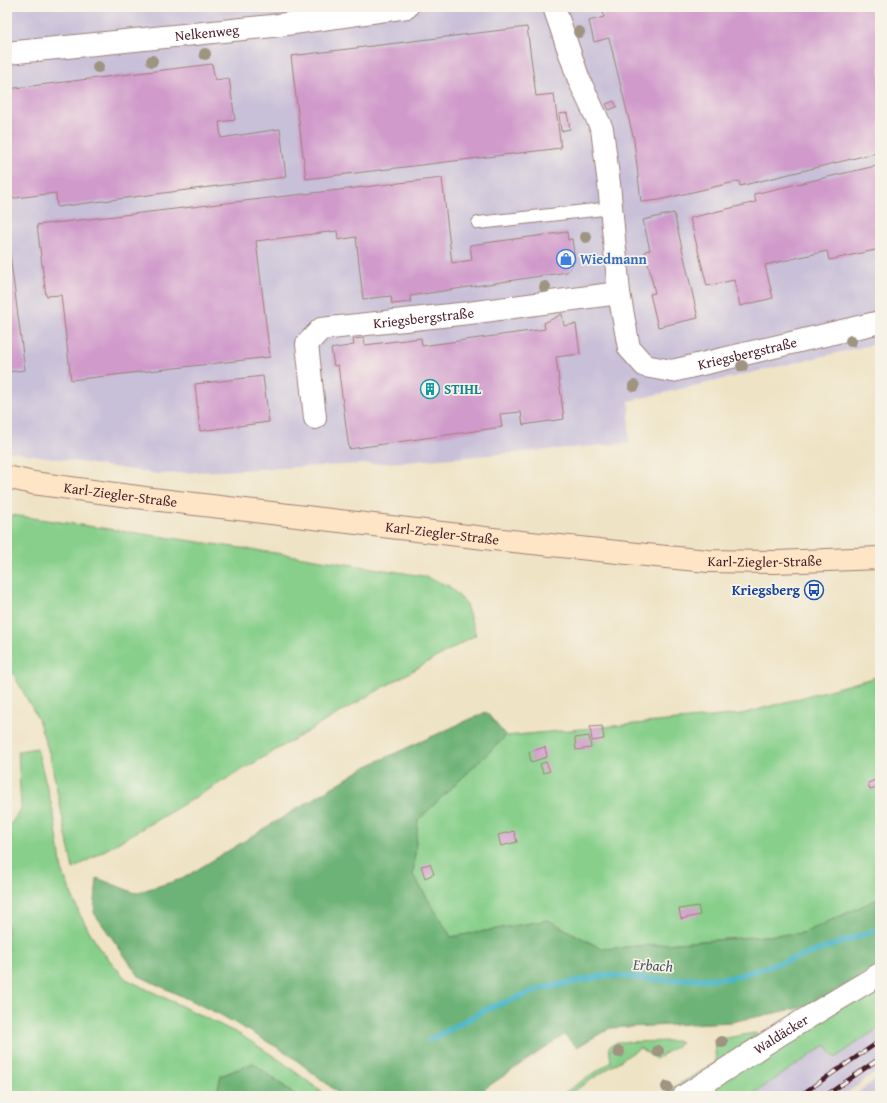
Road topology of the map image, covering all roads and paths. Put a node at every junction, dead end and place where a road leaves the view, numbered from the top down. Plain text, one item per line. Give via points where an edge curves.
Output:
1 (407, 7) edge
2 (554, 7) edge
3 (7, 53) edge
4 (612, 208) junction
5 (478, 224) dead end
6 (619, 293) junction
7 (880, 322) edge
8 (315, 418) dead end
9 (7, 477) edge
10 (880, 558) edge
11 (880, 974) edge
12 (684, 1096) edge

1 - 3 street, Nelkenweg via 272,26
2 - 4 street, Kriegsbergstraße via 579,80 602,129
4 - 5 lane
4 - 6 street, Kriegsbergstraße
6 - 7 street, Kriegsbergstraße via 629,348 645,366 672,371
6 - 8 street, Kriegsbergstraße via 321,329 307,344
9 - 10 street, Karl-Ziegler-Straße via 33,483 152,499 708,561 775,562
11 - 12 street, Waldäcker

